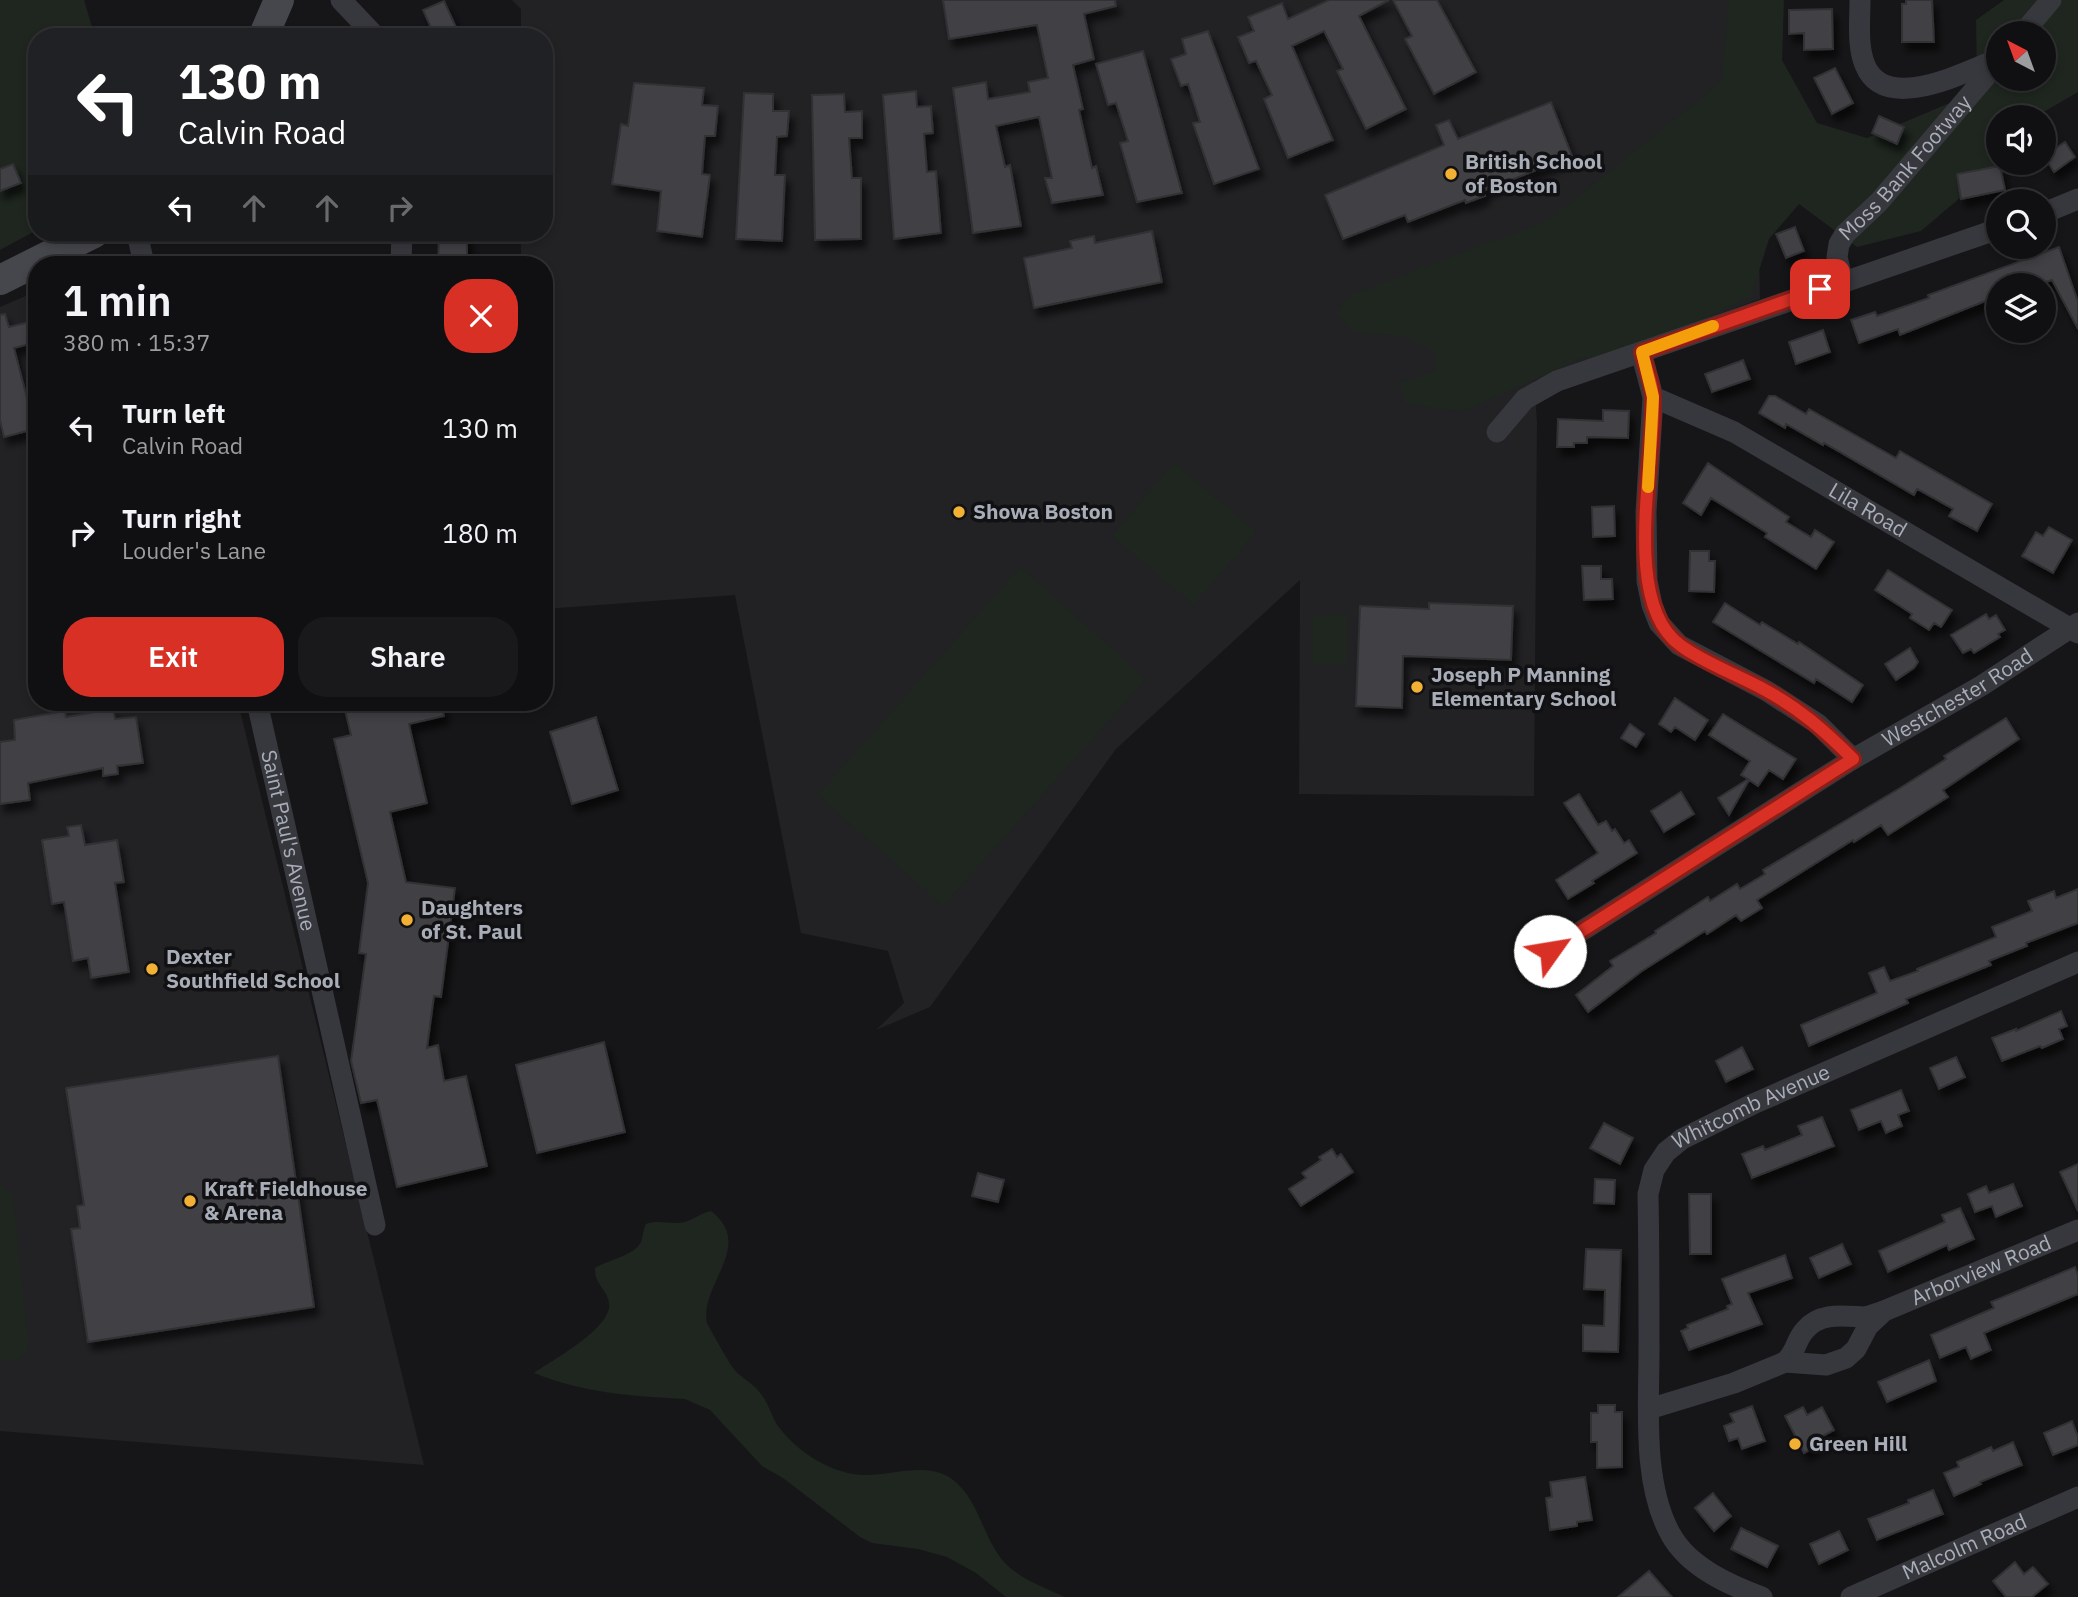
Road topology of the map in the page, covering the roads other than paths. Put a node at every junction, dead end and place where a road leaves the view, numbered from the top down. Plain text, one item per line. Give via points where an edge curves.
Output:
1 (279, 0) edge
2 (341, 0) edge
3 (1860, 0) edge
4 (2051, 0) edge
5 (2033, 21) edge
6 (267, 28) edge
7 (367, 28) edge
8 (1986, 65) edge
9 (1986, 75) edge
10 (2078, 199) edge
11 (2056, 208) edge
12 (1986, 233) edge
13 (76, 242) edge
14 (48, 256) edge
15 (28, 266) edge
16 (0, 280) edge
17 (1843, 282) junction
18 (1642, 352) junction
19 (1653, 397) junction
20 (1497, 432) dead end
21 (2075, 628) edge
22 (259, 711) edge
23 (1853, 759) junction
24 (1550, 951) dead end
25 (2078, 962) edge
26 (376, 1225) dead end
27 (2078, 1230) edge
28 (1884, 1311) junction
29 (1785, 1362) junction
30 (1649, 1409) junction
31 (2078, 1497) edge
32 (1762, 1597) edge
33 (1851, 1597) edge

1 - 6 street
2 - 7 street
3 - 8 street via 1866,68 1889,87 1921,87
4 - 5 street
9 - 17 street, Moss Bank Footway via 1879,202 1845,233 1837,257
10 - 11 street
12 - 17 street
13 - 14 street
15 - 16 street
17 - 18 street
18 - 19 street
18 - 20 street via 1537,390
19 - 21 street, Lila Road via 1734,432
19 - 23 street via 1647,581 1659,623 1679,645 1818,724
21 - 23 street, Westchester Road
22 - 26 street, Saint Paul's Avenue
23 - 24 street, Westchester Road
25 - 30 street, Whitcomb Avenue via 1753,1104 1682,1139 1667,1152 1654,1170 1648,1194
27 - 28 street, Arborview Road
28 - 29 street, Arborview Road via 1815,1321
28 - 29 street, Arborview Road via 1846,1358 1826,1365
29 - 30 street, Arborview Road
30 - 32 street via 1653,1481 1671,1535 1688,1557 1714,1575
31 - 33 street, Malcolm Road

